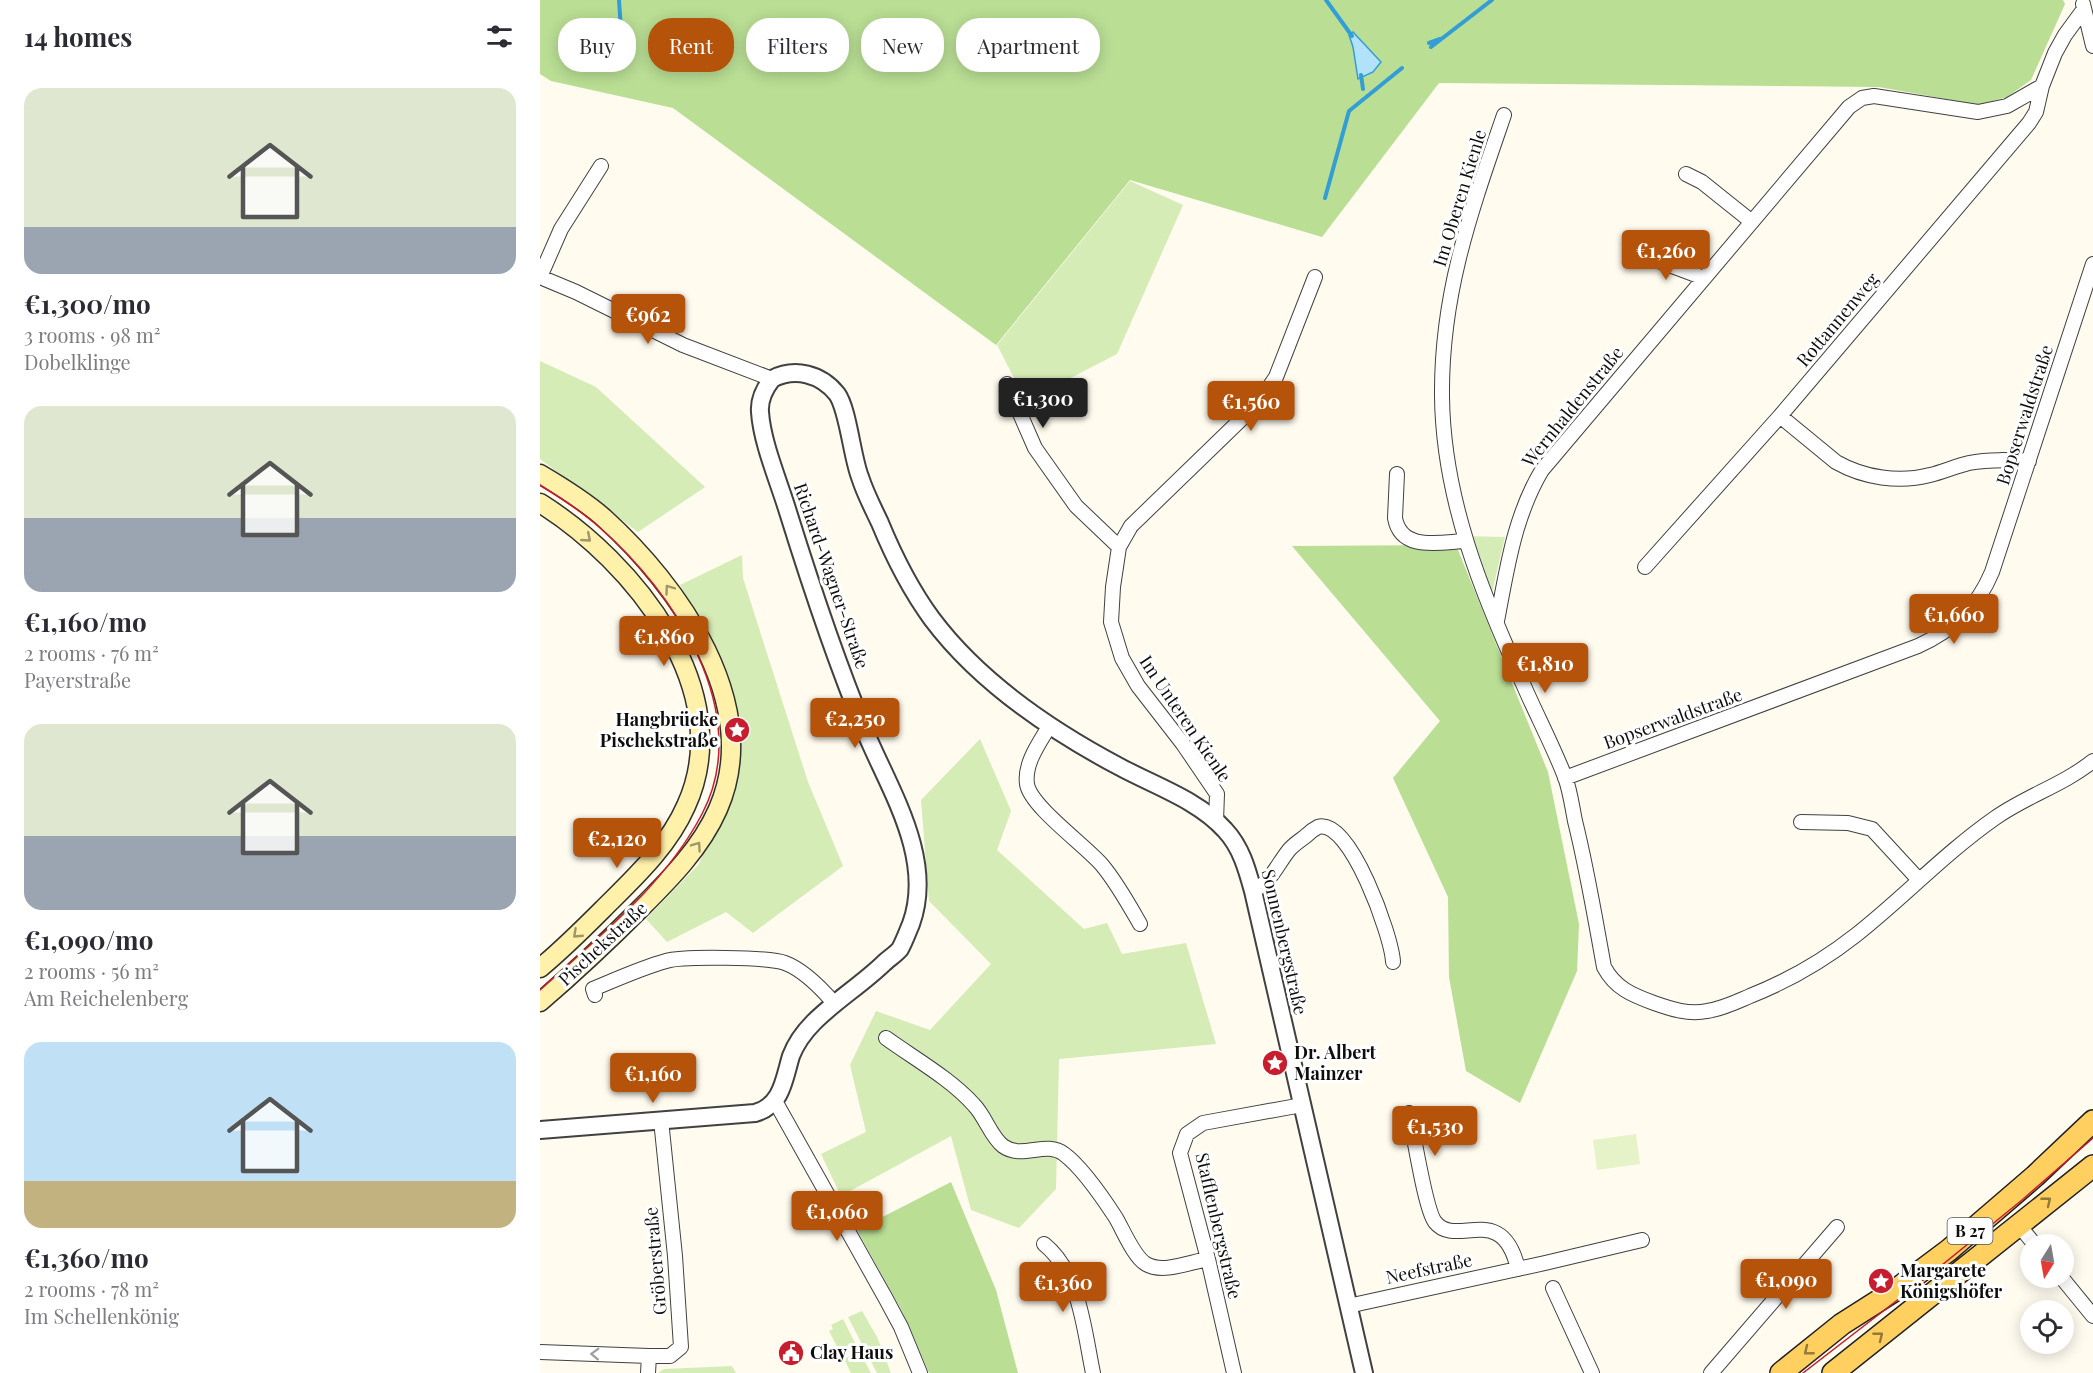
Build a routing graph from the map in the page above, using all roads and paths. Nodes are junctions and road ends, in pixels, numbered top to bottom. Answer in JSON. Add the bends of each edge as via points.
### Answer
{"nodes":[{"id":1,"x":2086,"y":9,"type":"edge"},
{"id":2,"x":2093,"y":46,"type":"edge"},
{"id":3,"x":2042,"y":86,"type":"junction"},
{"id":4,"x":1504,"y":115,"type":"dead end"},
{"id":5,"x":601,"y":166,"type":"dead end"},
{"id":6,"x":1686,"y":174,"type":"dead end"},
{"id":7,"x":1752,"y":222,"type":"junction"},
{"id":8,"x":1640,"y":254,"type":"dead end"},
{"id":9,"x":2093,"y":264,"type":"edge"},
{"id":10,"x":540,"y":277,"type":"edge"},
{"id":11,"x":1316,"y":278,"type":"dead end"},
{"id":12,"x":1704,"y":278,"type":"junction"},
{"id":13,"x":772,"y":379,"type":"junction"},
{"id":14,"x":1007,"y":384,"type":"dead end"},
{"id":15,"x":1780,"y":416,"type":"junction"},
{"id":16,"x":2029,"y":461,"type":"junction"},
{"id":17,"x":540,"y":474,"type":"edge"},
{"id":18,"x":1397,"y":474,"type":"dead end"},
{"id":19,"x":540,"y":504,"type":"edge"},
{"id":20,"x":1466,"y":541,"type":"junction"},
{"id":21,"x":1119,"y":547,"type":"junction"},
{"id":22,"x":1645,"y":567,"type":"dead end"},
{"id":23,"x":1496,"y":623,"type":"junction"},
{"id":24,"x":1050,"y":725,"type":"junction"},
{"id":25,"x":2093,"y":761,"type":"edge"},
{"id":26,"x":1565,"y":778,"type":"junction"},
{"id":27,"x":1216,"y":821,"type":"junction"},
{"id":28,"x":1801,"y":822,"type":"dead end"},
{"id":29,"x":1919,"y":880,"type":"junction"},
{"id":30,"x":1253,"y":891,"type":"junction"},
{"id":31,"x":1140,"y":924,"type":"dead end"},
{"id":32,"x":1393,"y":962,"type":"dead end"},
{"id":33,"x":540,"y":968,"type":"edge"},
{"id":34,"x":595,"y":995,"type":"dead end"},
{"id":35,"x":540,"y":1002,"type":"edge"},
{"id":36,"x":834,"y":1004,"type":"junction"},
{"id":37,"x":886,"y":1038,"type":"dead end"},
{"id":38,"x":775,"y":1101,"type":"junction"},
{"id":39,"x":1302,"y":1105,"type":"junction"},
{"id":40,"x":1410,"y":1113,"type":"dead end"},
{"id":41,"x":661,"y":1120,"type":"junction"},
{"id":42,"x":2093,"y":1121,"type":"edge"},
{"id":43,"x":540,"y":1130,"type":"edge"},
{"id":44,"x":2093,"y":1166,"type":"edge"},
{"id":45,"x":2019,"y":1224,"type":"junction"},
{"id":46,"x":1837,"y":1227,"type":"dead end"},
{"id":47,"x":2027,"y":1234,"type":"edge"},
{"id":48,"x":1642,"y":1240,"type":"dead end"},
{"id":49,"x":1044,"y":1244,"type":"dead end"},
{"id":50,"x":1208,"y":1258,"type":"junction"},
{"id":51,"x":1518,"y":1269,"type":"junction"},
{"id":52,"x":1553,"y":1288,"type":"dead end"},
{"id":53,"x":2070,"y":1288,"type":"edge"},
{"id":54,"x":1348,"y":1306,"type":"junction"},
{"id":55,"x":2093,"y":1316,"type":"edge"},
{"id":56,"x":540,"y":1352,"type":"edge"},
{"id":57,"x":649,"y":1356,"type":"junction"},
{"id":58,"x":648,"y":1373,"type":"edge"},
{"id":59,"x":920,"y":1373,"type":"edge"},
{"id":60,"x":1093,"y":1373,"type":"edge"},
{"id":61,"x":1234,"y":1373,"type":"edge"},
{"id":62,"x":1364,"y":1373,"type":"edge"},
{"id":63,"x":1592,"y":1373,"type":"edge"},
{"id":64,"x":1711,"y":1373,"type":"edge"},
{"id":65,"x":1781,"y":1373,"type":"edge"},
{"id":66,"x":1833,"y":1373,"type":"edge"}],
"edges":[{"from":1,"to":2,"type":"street"},
{"from":1,"to":3,"type":"street","via":[[2065,34]]},
{"from":3,"to":7,"type":"street","name":"Wernhaldenstraße","via":[[2007,106],[1978,112],[1892,98],[1862,98],[1849,107]]},
{"from":3,"to":15,"type":"street","name":"Rottannenweg","via":[[2029,123]]},
{"from":4,"to":20,"type":"street","name":"Im Oberen Kienle","via":[[1461,246],[1444,347],[1442,398],[1447,461]]},
{"from":5,"to":10,"type":"street","via":[[561,229]]},
{"from":6,"to":7,"type":"street"},
{"from":7,"to":12,"type":"street","name":"Wernhaldenstraße"},
{"from":8,"to":12,"type":"street"},
{"from":9,"to":16,"type":"street","name":"Bopserwaldstraße"},
{"from":10,"to":13,"type":"street","via":[[683,345]]},
{"from":11,"to":21,"type":"street","name":"Im Unteren Kienle","via":[[1276,377],[1259,402],[1131,526]]},
{"from":12,"to":23,"type":"street","name":"Wernhaldenstraße","via":[[1542,470],[1519,518]]},
{"from":13,"to":24,"type":"street","name":"Sonnenbergstraße","via":[[788,373],[809,375],[822,380],[836,393],[860,478],[893,555],[917,597],[978,670]]},
{"from":13,"to":36,"type":"street","name":"Richard-Wagner-Straße","via":[[760,407],[771,459],[823,619],[865,732],[898,803],[917,872],[917,897],[900,949]]},
{"from":14,"to":21,"type":"street","via":[[1035,448],[1076,506]]},
{"from":15,"to":16,"type":"street","via":[[1836,462],[1882,477],[1917,478],[1971,463]]},
{"from":15,"to":22,"type":"street","name":"Rottannenweg"},
{"from":16,"to":26,"type":"street","name":"Bopserwaldstraße","via":[[1988,582],[1972,607],[1951,627],[1917,646]]},
{"from":35,"to":17,"type":"main road","name":"Pischekstraße","one_way":true,"via":[[614,935],[693,852],[721,802],[730,752],[722,688],[681,606],[649,563],[611,525]]},
{"from":18,"to":20,"type":"street","via":[[1395,518],[1405,537],[1416,542]]},
{"from":19,"to":33,"type":"main road","name":"Pischekstraße","one_way":true,"via":[[598,547],[654,611],[684,667],[699,729],[691,792],[670,834],[647,864]]},
{"from":20,"to":23,"type":"street","name":"Im Oberen Kienle"},
{"from":21,"to":27,"type":"street","name":"Im Unteren Kienle","via":[[1111,622],[1122,658],[1217,794]]},
{"from":23,"to":26,"type":"street"},
{"from":24,"to":27,"type":"street","name":"Sonnenbergstraße"},
{"from":24,"to":31,"type":"street","via":[[1030,762],[1030,793],[1108,873]]},
{"from":25,"to":29,"type":"street","via":[[1995,818]]},
{"from":26,"to":29,"type":"street","via":[[1604,967],[1626,992],[1668,1008],[1706,1012],[1789,980],[1855,936]]},
{"from":27,"to":30,"type":"street","name":"Sonnenbergstraße","via":[[1237,845]]},
{"from":28,"to":29,"type":"street","via":[[1848,823],[1872,829]]},
{"from":30,"to":32,"type":"street","via":[[1263,886],[1288,852],[1307,835],[1318,827],[1331,828],[1357,861],[1375,899],[1388,931]]},
{"from":30,"to":39,"type":"street","name":"Sonnenbergstraße"},
{"from":34,"to":36,"type":"street","via":[[593,989],[664,961],[692,957],[772,960],[797,969]]},
{"from":36,"to":38,"type":"street","name":"Richard-Wagner-Straße","via":[[800,1038]]},
{"from":37,"to":50,"type":"street","via":[[965,1096],[1003,1146],[1016,1151],[1050,1149],[1065,1155],[1115,1216],[1141,1261],[1162,1268]]},
{"from":38,"to":41,"type":"street","via":[[755,1113]]},
{"from":38,"to":59,"type":"street","via":[[886,1299]]},
{"from":39,"to":50,"type":"street","name":"Stafflenbergstraße","via":[[1203,1123],[1187,1134],[1180,1153]]},
{"from":39,"to":54,"type":"street","name":"Sonnenbergstraße"},
{"from":40,"to":51,"type":"street","name":"Neefstraße","via":[[1436,1223],[1443,1228],[1483,1230],[1502,1236],[1515,1255]]},
{"from":41,"to":43,"type":"street"},
{"from":41,"to":57,"type":"street","name":"Gröberstraße","via":[[681,1347],[670,1356]]},
{"from":42,"to":65,"type":"main road","number":"B 27","one_way":true,"via":[[1948,1250],[1842,1324]]},
{"from":45,"to":44,"type":"main road","number":"B 27","one_way":true},
{"from":45,"to":47,"type":"street"},
{"from":66,"to":45,"type":"main road","number":"B 27","one_way":true},
{"from":46,"to":64,"type":"street"},
{"from":48,"to":51,"type":"street","name":"Neefstraße"},
{"from":49,"to":60,"type":"street","via":[[1065,1265],[1073,1283]]},
{"from":50,"to":61,"type":"street","name":"Stafflenbergstraße"},
{"from":51,"to":54,"type":"street","name":"Neefstraße"},
{"from":52,"to":63,"type":"street"},
{"from":53,"to":55,"type":"street"},
{"from":54,"to":62,"type":"street","name":"Sonnenbergstraße"},
{"from":57,"to":56,"type":"street","one_way":true},
{"from":57,"to":58,"type":"street"}]}
